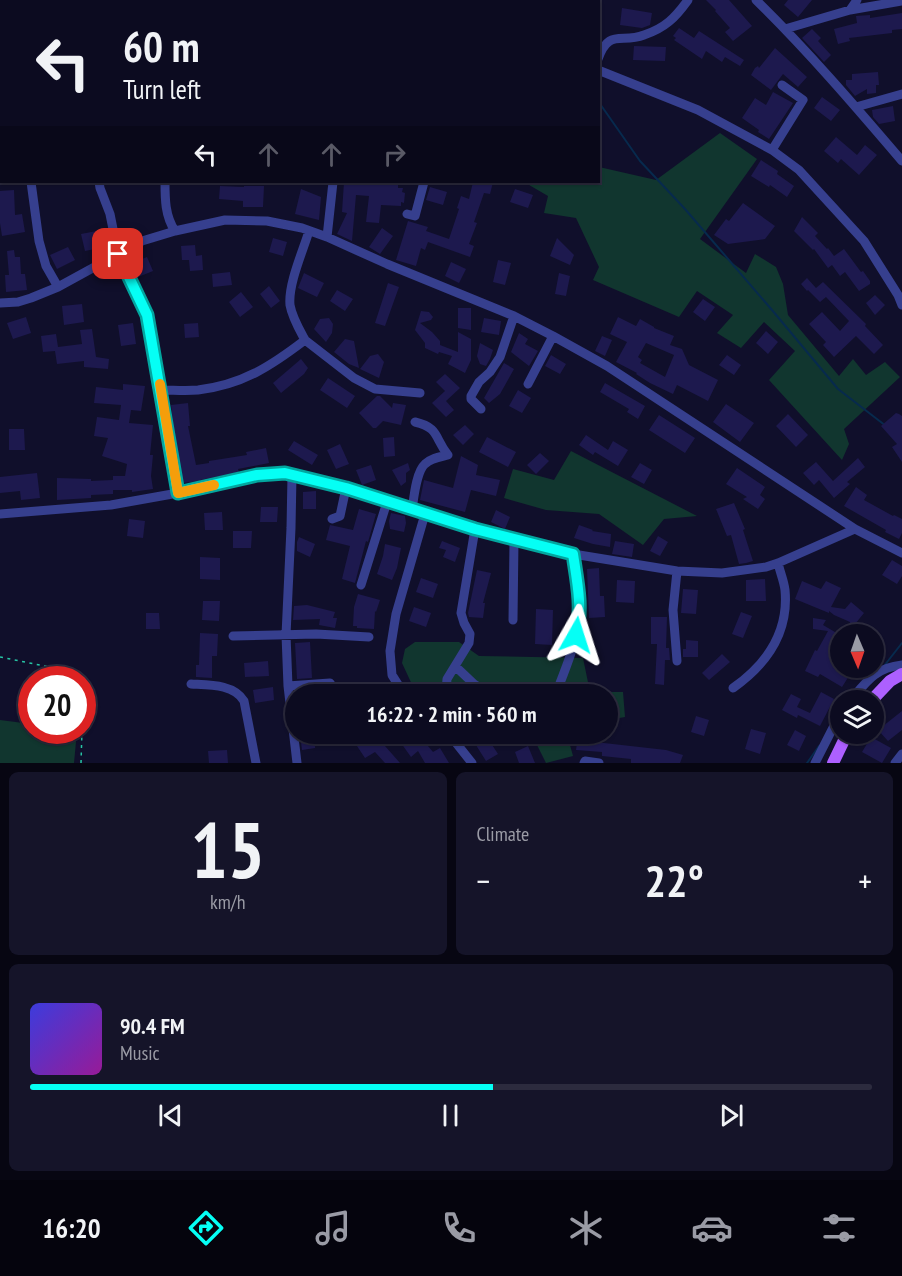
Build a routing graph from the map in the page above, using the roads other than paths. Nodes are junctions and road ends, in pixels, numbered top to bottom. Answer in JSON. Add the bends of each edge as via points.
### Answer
{"nodes":[{"id":1,"x":688,"y":0,"type":"edge"},
{"id":2,"x":756,"y":0,"type":"edge"},
{"id":3,"x":857,"y":0,"type":"edge"},
{"id":4,"x":902,"y":1,"type":"edge"},
{"id":5,"x":850,"y":10,"type":"junction"},
{"id":6,"x":785,"y":29,"type":"junction"},
{"id":7,"x":600,"y":54,"type":"edge"},
{"id":8,"x":600,"y":71,"type":"edge"},
{"id":9,"x":782,"y":84,"type":"dead end"},
{"id":10,"x":902,"y":94,"type":"edge"},
{"id":11,"x":856,"y":107,"type":"junction"},
{"id":12,"x":772,"y":150,"type":"junction"},
{"id":13,"x":902,"y":161,"type":"edge"},
{"id":14,"x":32,"y":183,"type":"edge"},
{"id":15,"x":99,"y":183,"type":"edge"},
{"id":16,"x":165,"y":183,"type":"edge"},
{"id":17,"x":333,"y":183,"type":"edge"},
{"id":18,"x":424,"y":183,"type":"edge"},
{"id":19,"x":407,"y":214,"type":"dead end"},
{"id":20,"x":175,"y":231,"type":"junction"},
{"id":21,"x":309,"y":231,"type":"junction"},
{"id":22,"x":327,"y":237,"type":"junction"},
{"id":23,"x":118,"y":254,"type":"junction"},
{"id":24,"x":58,"y":287,"type":"junction"},
{"id":25,"x":0,"y":303,"type":"edge"},
{"id":26,"x":902,"y":305,"type":"edge"},
{"id":27,"x":514,"y":316,"type":"junction"},
{"id":28,"x":553,"y":336,"type":"junction"},
{"id":29,"x":305,"y":340,"type":"junction"},
{"id":30,"x":528,"y":384,"type":"dead end"},
{"id":31,"x":161,"y":390,"type":"junction"},
{"id":32,"x":420,"y":393,"type":"dead end"},
{"id":33,"x":481,"y":409,"type":"dead end"},
{"id":34,"x":415,"y":422,"type":"dead end"},
{"id":35,"x":292,"y":475,"type":"junction"},
{"id":36,"x":346,"y":488,"type":"junction"},
{"id":37,"x":178,"y":493,"type":"junction"},
{"id":38,"x":387,"y":502,"type":"junction"},
{"id":39,"x":412,"y":510,"type":"junction"},
{"id":40,"x":0,"y":513,"type":"edge"},
{"id":41,"x":425,"y":514,"type":"junction"},
{"id":42,"x":332,"y":519,"type":"dead end"},
{"id":43,"x":475,"y":529,"type":"junction"},
{"id":44,"x":855,"y":529,"type":"junction"},
{"id":45,"x":514,"y":540,"type":"junction"},
{"id":46,"x":902,"y":553,"type":"edge"},
{"id":47,"x":573,"y":554,"type":"junction"},
{"id":48,"x":778,"y":563,"type":"junction"},
{"id":49,"x":677,"y":571,"type":"junction"},
{"id":50,"x":361,"y":585,"type":"dead end"},
{"id":51,"x":513,"y":620,"type":"dead end"},
{"id":52,"x":286,"y":635,"type":"junction"},
{"id":53,"x":233,"y":636,"type":"dead end"},
{"id":54,"x":369,"y":637,"type":"dead end"},
{"id":55,"x":677,"y":661,"type":"dead end"},
{"id":56,"x":902,"y":665,"type":"edge"},
{"id":57,"x":455,"y":666,"type":"junction"},
{"id":58,"x":902,"y":674,"type":"edge"},
{"id":59,"x":191,"y":684,"type":"dead end"},
{"id":60,"x":288,"y":684,"type":"edge"},
{"id":61,"x":309,"y":684,"type":"edge"},
{"id":62,"x":331,"y":684,"type":"edge"},
{"id":63,"x":398,"y":684,"type":"edge"},
{"id":64,"x":447,"y":684,"type":"edge"},
{"id":65,"x":474,"y":684,"type":"edge"},
{"id":66,"x":560,"y":684,"type":"edge"},
{"id":67,"x":733,"y":688,"type":"dead end"},
{"id":68,"x":860,"y":690,"type":"edge"},
{"id":69,"x":881,"y":690,"type":"edge"},
{"id":70,"x":830,"y":734,"type":"edge"},
{"id":71,"x":295,"y":744,"type":"edge"},
{"id":72,"x":457,"y":744,"type":"edge"},
{"id":73,"x":842,"y":744,"type":"edge"},
{"id":74,"x":902,"y":754,"type":"edge"},
{"id":75,"x":256,"y":763,"type":"edge"},
{"id":76,"x":297,"y":763,"type":"edge"},
{"id":77,"x":472,"y":763,"type":"edge"},
{"id":78,"x":584,"y":763,"type":"edge"},
{"id":79,"x":599,"y":763,"type":"edge"},
{"id":80,"x":815,"y":763,"type":"edge"},
{"id":81,"x":833,"y":763,"type":"edge"},
{"id":82,"x":895,"y":763,"type":"edge"}],
"edges":[{"from":1,"to":7,"type":"street","via":[[677,16],[660,28],[642,36],[615,38]]},
{"from":2,"to":6,"type":"street"},
{"from":3,"to":5,"type":"street"},
{"from":4,"to":5,"type":"street"},
{"from":5,"to":6,"type":"street"},
{"from":6,"to":11,"type":"street"},
{"from":8,"to":12,"type":"street","via":[[698,110]]},
{"from":9,"to":12,"type":"street","via":[[803,100]]},
{"from":10,"to":11,"type":"street"},
{"from":11,"to":13,"type":"street"},
{"from":12,"to":26,"type":"street","via":[[799,170],[864,241]]},
{"from":14,"to":24,"type":"street","via":[[39,241],[46,266]]},
{"from":15,"to":23,"type":"street"},
{"from":16,"to":20,"type":"street","via":[[166,209]]},
{"from":17,"to":22,"type":"street"},
{"from":18,"to":19,"type":"street","via":[[415,216]]},
{"from":20,"to":21,"type":"street","via":[[225,220],[267,221]]},
{"from":20,"to":23,"type":"street","via":[[142,241]]},
{"from":21,"to":22,"type":"street"},
{"from":21,"to":29,"type":"street","via":[[291,287],[290,304]]},
{"from":22,"to":27,"type":"street"},
{"from":23,"to":24,"type":"street"},
{"from":23,"to":31,"type":"street","via":[[147,315]]},
{"from":24,"to":25,"type":"street","via":[[18,302]]},
{"from":27,"to":28,"type":"street"},
{"from":27,"to":33,"type":"street","via":[[500,357],[471,396]]},
{"from":28,"to":30,"type":"street"},
{"from":28,"to":44,"type":"street","via":[[607,366]]},
{"from":29,"to":31,"type":"street","via":[[247,378],[196,390]]},
{"from":29,"to":32,"type":"street","via":[[354,378],[375,389]]},
{"from":31,"to":37,"type":"street"},
{"from":34,"to":39,"type":"street","via":[[427,425],[437,435],[447,455],[424,464]]},
{"from":35,"to":36,"type":"street"},
{"from":35,"to":37,"type":"street","via":[[257,475]]},
{"from":35,"to":52,"type":"street"},
{"from":36,"to":38,"type":"street"},
{"from":36,"to":42,"type":"street","via":[[340,516]]},
{"from":37,"to":40,"type":"street","via":[[111,505]]},
{"from":38,"to":39,"type":"street"},
{"from":38,"to":50,"type":"street"},
{"from":39,"to":41,"type":"street"},
{"from":41,"to":43,"type":"street"},
{"from":41,"to":63,"type":"street","via":[[396,614],[390,651],[392,675]]},
{"from":43,"to":45,"type":"street"},
{"from":43,"to":57,"type":"street","via":[[461,613],[470,634],[469,643]]},
{"from":44,"to":46,"type":"street"},
{"from":44,"to":48,"type":"street"},
{"from":45,"to":47,"type":"street"},
{"from":45,"to":51,"type":"street"},
{"from":47,"to":49,"type":"street"},
{"from":47,"to":66,"type":"street","via":[[579,622]]},
{"from":48,"to":49,"type":"street","via":[[722,573]]},
{"from":48,"to":67,"type":"street","via":[[785,588],[783,626],[761,663]]},
{"from":49,"to":55,"type":"street","via":[[673,610]]},
{"from":52,"to":53,"type":"street"},
{"from":52,"to":54,"type":"street"},
{"from":52,"to":60,"type":"street"},
{"from":56,"to":68,"type":"street","via":[[871,677]]},
{"from":57,"to":64,"type":"street"},
{"from":57,"to":65,"type":"street"},
{"from":58,"to":69,"type":"main road"},
{"from":59,"to":75,"type":"street","via":[[230,688],[240,693]]},
{"from":61,"to":62,"type":"street"},
{"from":70,"to":80,"type":"street"},
{"from":71,"to":76,"type":"street"},
{"from":72,"to":77,"type":"street"},
{"from":73,"to":81,"type":"main road"},
{"from":74,"to":82,"type":"street"},
{"from":78,"to":79,"type":"street"}]}
